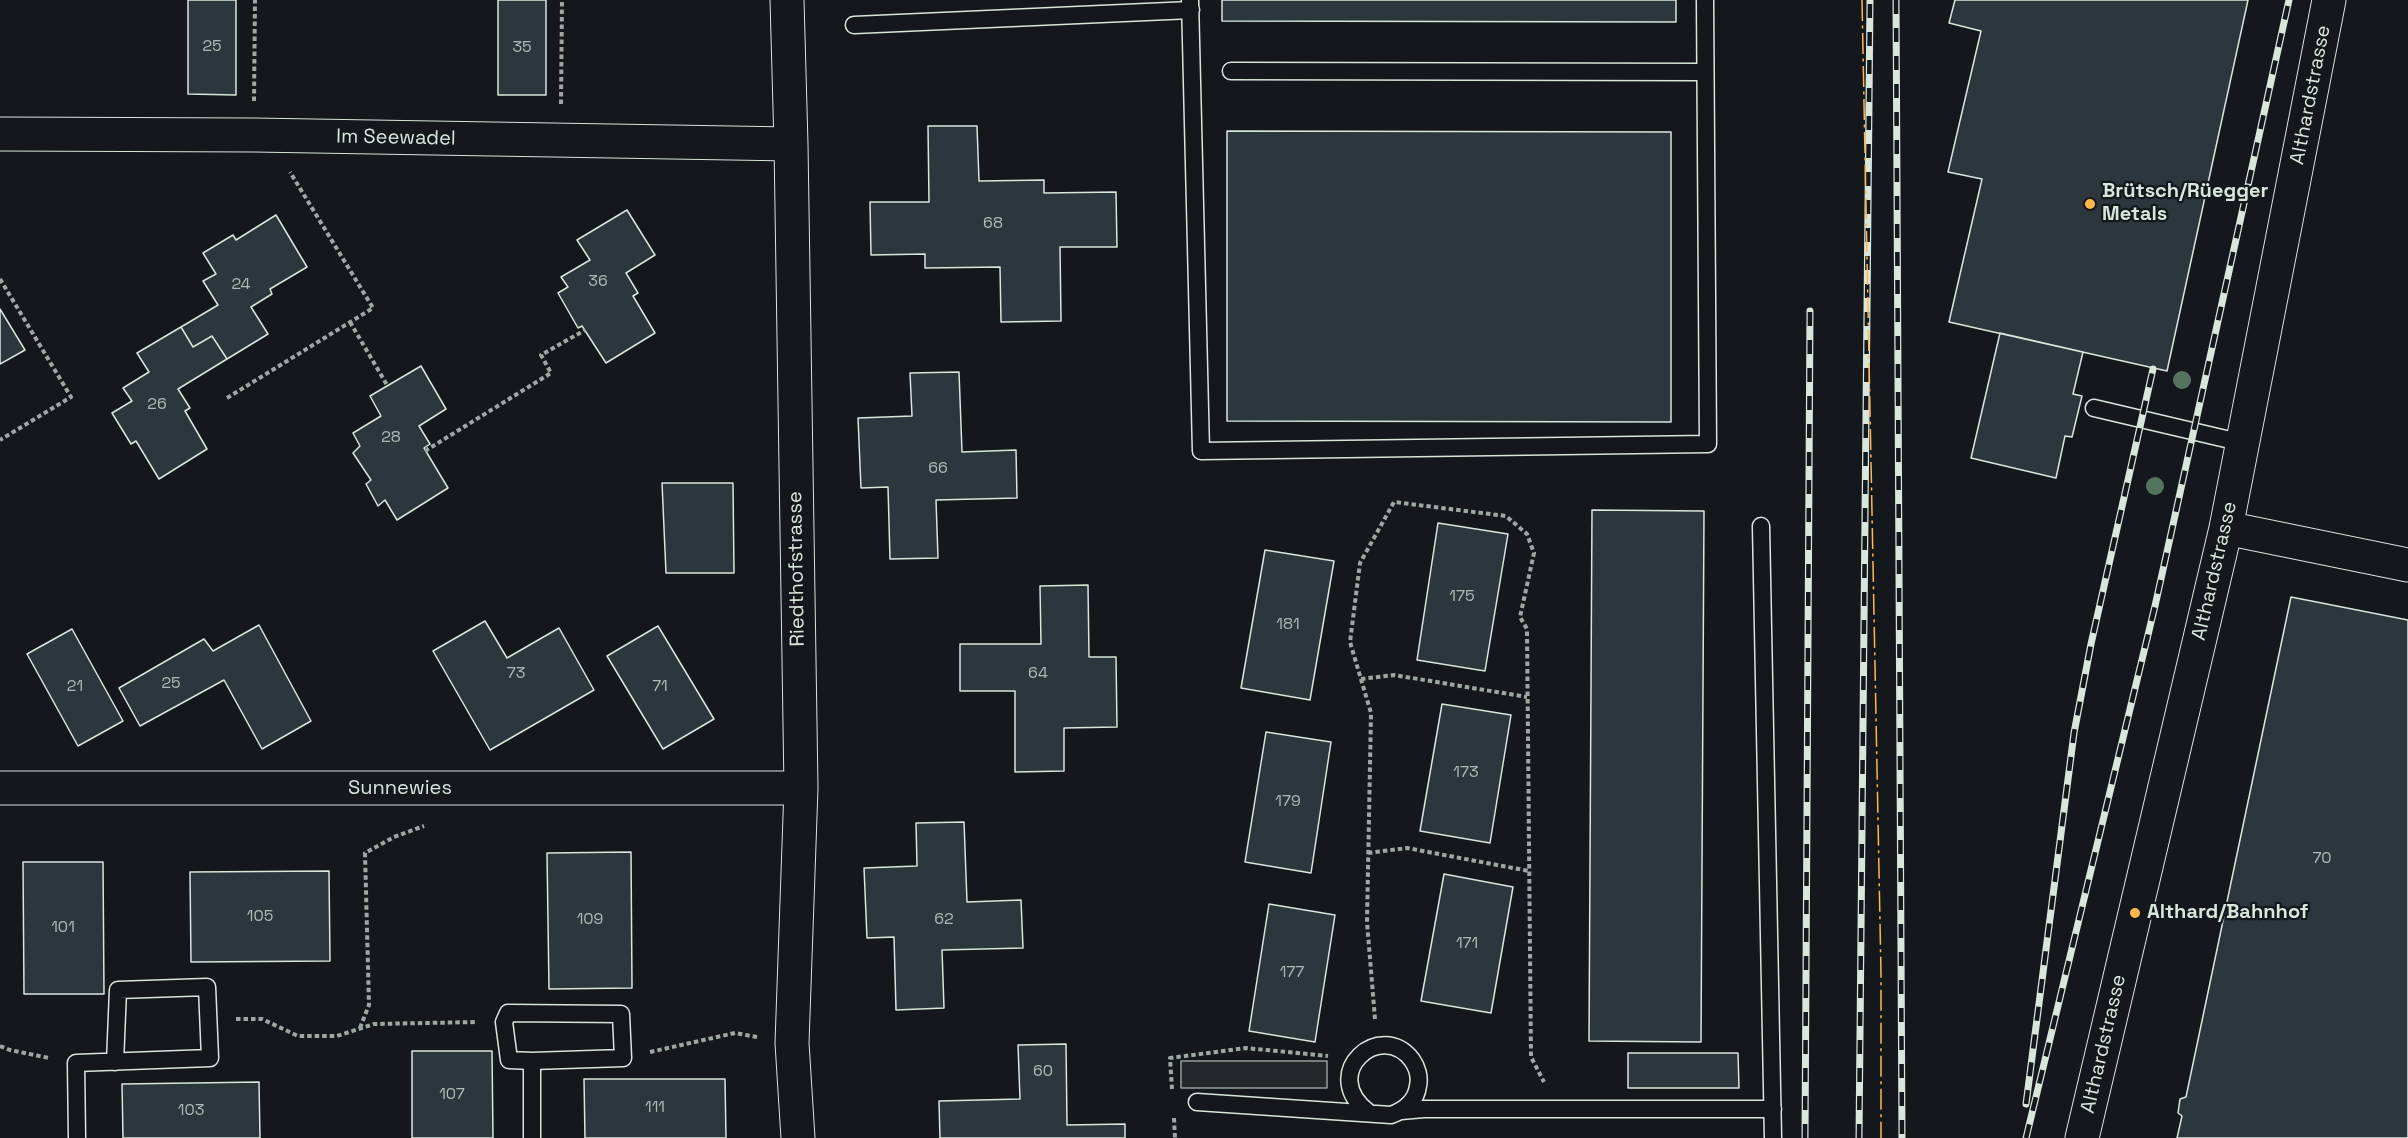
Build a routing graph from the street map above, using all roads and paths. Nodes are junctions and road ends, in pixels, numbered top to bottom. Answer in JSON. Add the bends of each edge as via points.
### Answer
{"nodes":[{"id":1,"x":255,"y":0,"type":"edge"},
{"id":2,"x":562,"y":0,"type":"edge"},
{"id":3,"x":787,"y":0,"type":"edge"},
{"id":4,"x":1705,"y":0,"type":"edge"},
{"id":5,"x":2330,"y":0,"type":"edge"},
{"id":6,"x":1191,"y":5,"type":"edge"},
{"id":7,"x":854,"y":25,"type":"dead end"},
{"id":8,"x":1231,"y":71,"type":"dead end"},
{"id":9,"x":1705,"y":72,"type":"junction"},
{"id":10,"x":0,"y":134,"type":"edge"},
{"id":11,"x":261,"y":135,"type":"junction"},
{"id":12,"x":561,"y":140,"type":"junction"},
{"id":13,"x":791,"y":144,"type":"junction"},
{"id":14,"x":0,"y":279,"type":"edge"},
{"id":15,"x":350,"y":322,"type":"junction"},
{"id":16,"x":585,"y":330,"type":"dead end"},
{"id":17,"x":387,"y":385,"type":"dead end"},
{"id":18,"x":228,"y":399,"type":"dead end"},
{"id":19,"x":2094,"y":408,"type":"dead end"},
{"id":20,"x":0,"y":440,"type":"edge"},
{"id":21,"x":2243,"y":443,"type":"junction"},
{"id":22,"x":425,"y":451,"type":"dead end"},
{"id":23,"x":1761,"y":526,"type":"dead end"},
{"id":24,"x":2226,"y":528,"type":"junction"},
{"id":25,"x":2408,"y":565,"type":"edge"},
{"id":26,"x":1361,"y":679,"type":"junction"},
{"id":27,"x":1527,"y":697,"type":"junction"},
{"id":28,"x":801,"y":788,"type":"junction"},
{"id":29,"x":0,"y":789,"type":"edge"},
{"id":30,"x":429,"y":789,"type":"junction"},
{"id":31,"x":1368,"y":853,"type":"junction"},
{"id":32,"x":1529,"y":871,"type":"junction"},
{"id":33,"x":208,"y":1018,"type":"junction"},
{"id":34,"x":1376,"y":1021,"type":"dead end"},
{"id":35,"x":504,"y":1022,"type":"junction"},
{"id":36,"x":360,"y":1029,"type":"junction"},
{"id":37,"x":792,"y":1043,"type":"junction"},
{"id":38,"x":0,"y":1046,"type":"edge"},
{"id":39,"x":623,"y":1058,"type":"junction"},
{"id":40,"x":1339,"y":1058,"type":"dead end"},
{"id":41,"x":532,"y":1061,"type":"junction"},
{"id":42,"x":115,"y":1062,"type":"junction"},
{"id":43,"x":76,"y":1063,"type":"junction"},
{"id":44,"x":1172,"y":1092,"type":"dead end"},
{"id":45,"x":1197,"y":1102,"type":"dead end"},
{"id":46,"x":1558,"y":1108,"type":"junction"},
{"id":47,"x":1773,"y":1109,"type":"junction"},
{"id":48,"x":1401,"y":1111,"type":"junction"},
{"id":49,"x":1368,"y":1112,"type":"junction"},
{"id":50,"x":1174,"y":1115,"type":"dead end"},
{"id":51,"x":77,"y":1138,"type":"edge"},
{"id":52,"x":532,"y":1138,"type":"edge"},
{"id":53,"x":798,"y":1138,"type":"edge"},
{"id":54,"x":1175,"y":1138,"type":"edge"},
{"id":55,"x":1773,"y":1138,"type":"edge"},
{"id":56,"x":2082,"y":1138,"type":"edge"}],
"edges":[{"from":1,"to":11,"type":"path"},
{"from":2,"to":12,"type":"path"},
{"from":3,"to":13,"type":"street","name":"Riedthofstrasse"},
{"from":4,"to":9,"type":"lane"},
{"from":5,"to":21,"type":"street","name":"Althardstrasse"},
{"from":6,"to":7,"type":"lane"},
{"from":6,"to":9,"type":"lane","via":[[1201,451],[1708,444]]},
{"from":8,"to":9,"type":"lane"},
{"from":10,"to":11,"type":"street","name":"Im Seewadel"},
{"from":11,"to":12,"type":"street","name":"Im Seewadel"},
{"from":11,"to":15,"type":"path","via":[[373,308]]},
{"from":12,"to":13,"type":"street","name":"Im Seewadel"},
{"from":13,"to":28,"type":"street","name":"Riedthofstrasse"},
{"from":14,"to":20,"type":"path","via":[[71,397]]},
{"from":15,"to":17,"type":"path"},
{"from":15,"to":18,"type":"path"},
{"from":16,"to":22,"type":"path","via":[[541,355],[551,373]]},
{"from":19,"to":21,"type":"lane"},
{"from":21,"to":24,"type":"street","name":"Althardstrasse"},
{"from":23,"to":47,"type":"lane"},
{"from":24,"to":25,"type":"street"},
{"from":24,"to":56,"type":"street","name":"Althardstrasse"},
{"from":26,"to":27,"type":"path","via":[[1394,675]]},
{"from":26,"to":27,"type":"path","via":[[1350,642],[1360,563],[1394,502],[1420,504],[1506,516],[1527,534],[1533,553],[1520,617],[1527,629]]},
{"from":26,"to":31,"type":"path","via":[[1371,712]]},
{"from":27,"to":32,"type":"path"},
{"from":28,"to":30,"type":"street","name":"Sunnewies"},
{"from":28,"to":37,"type":"street","name":"Riedthofstrasse"},
{"from":29,"to":30,"type":"street","name":"Sunnewies"},
{"from":30,"to":36,"type":"path","via":[[426,825],[365,853],[369,1005]]},
{"from":31,"to":32,"type":"path","via":[[1407,848]]},
{"from":31,"to":34,"type":"path","via":[[1367,922]]},
{"from":32,"to":46,"type":"path","via":[[1531,1057]]},
{"from":33,"to":36,"type":"path","via":[[262,1019],[298,1036],[337,1036]]},
{"from":33,"to":42,"type":"lane","via":[[210,1058]]},
{"from":33,"to":42,"type":"lane","via":[[207,987],[118,990]]},
{"from":35,"to":36,"type":"path","via":[[374,1024]]},
{"from":35,"to":39,"type":"lane","via":[[508,1013],[621,1014]]},
{"from":35,"to":41,"type":"lane","via":[[509,1060]]},
{"from":37,"to":39,"type":"path","via":[[735,1033]]},
{"from":37,"to":53,"type":"street","name":"Riedthofstrasse"},
{"from":38,"to":43,"type":"path"},
{"from":39,"to":41,"type":"lane"},
{"from":40,"to":44,"type":"path","via":[[1246,1048],[1170,1058]]},
{"from":41,"to":52,"type":"lane"},
{"from":42,"to":43,"type":"lane"},
{"from":43,"to":51,"type":"lane"},
{"from":45,"to":49,"type":"lane"},
{"from":46,"to":47,"type":"lane"},
{"from":46,"to":48,"type":"lane"},
{"from":47,"to":55,"type":"lane"},
{"from":48,"to":49,"type":"lane","via":[[1391,1115]]},
{"from":48,"to":49,"type":"lane","via":[[1416,1095],[1418,1073],[1408,1054],[1386,1045],[1363,1052],[1350,1071],[1352,1095]]},
{"from":50,"to":54,"type":"path"}]}
